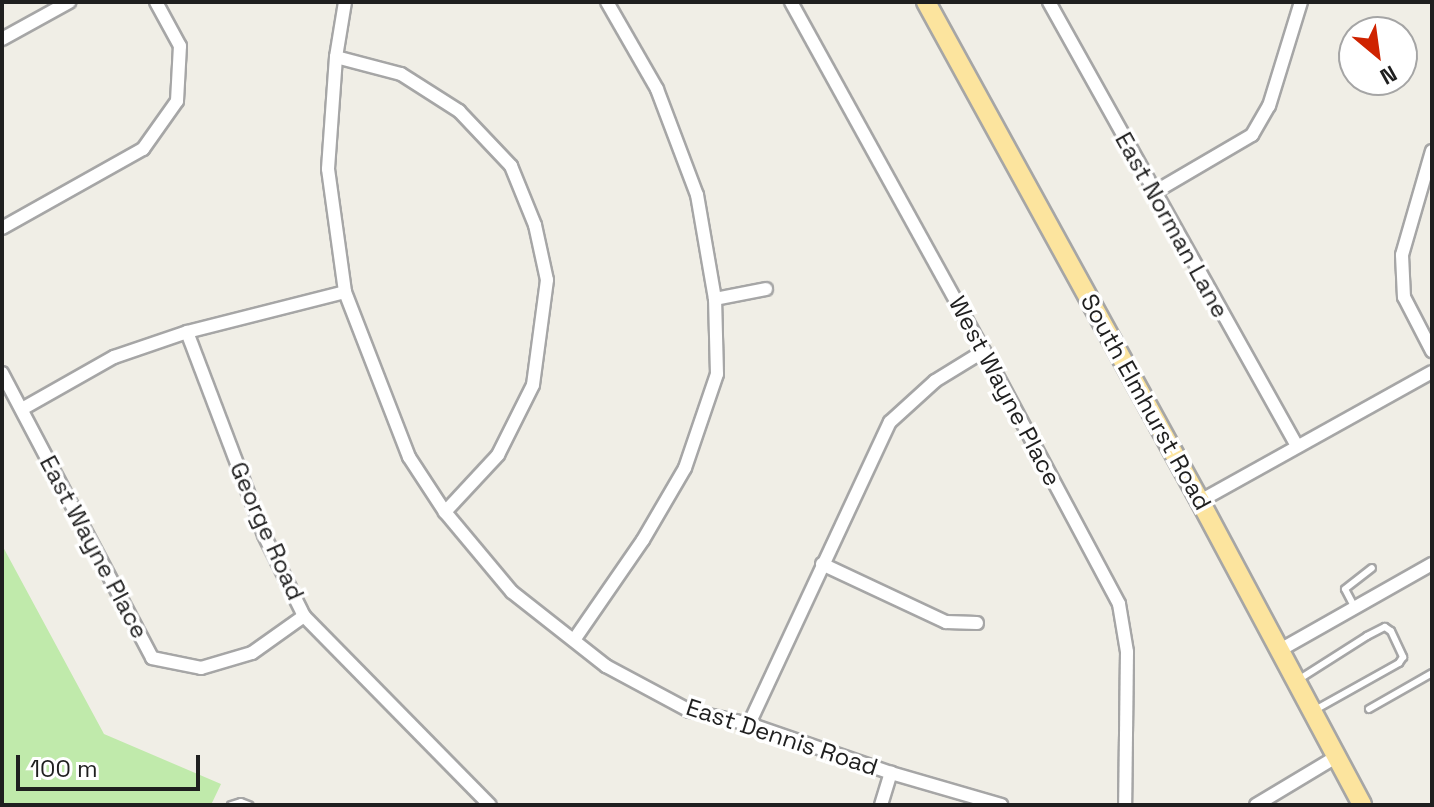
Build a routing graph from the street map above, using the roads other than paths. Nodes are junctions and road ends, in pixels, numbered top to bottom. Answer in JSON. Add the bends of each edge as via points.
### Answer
{"nodes":[{"id":1,"x":69,"y":2,"type":"edge"},
{"id":2,"x":156,"y":2,"type":"edge"},
{"id":3,"x":345,"y":2,"type":"edge"},
{"id":4,"x":607,"y":2,"type":"edge"},
{"id":5,"x":791,"y":2,"type":"edge"},
{"id":6,"x":926,"y":2,"type":"edge"},
{"id":7,"x":1301,"y":2,"type":"edge"},
{"id":8,"x":1053,"y":3,"type":"edge"},
{"id":9,"x":2,"y":39,"type":"edge"},
{"id":10,"x":336,"y":57,"type":"junction"},
{"id":11,"x":1432,"y":151,"type":"edge"},
{"id":12,"x":1153,"y":193,"type":"junction"},
{"id":13,"x":2,"y":228,"type":"edge"},
{"id":14,"x":766,"y":289,"type":"dead end"},
{"id":15,"x":345,"y":292,"type":"junction"},
{"id":16,"x":715,"y":299,"type":"junction"},
{"id":17,"x":187,"y":332,"type":"junction"},
{"id":18,"x":984,"y":351,"type":"junction"},
{"id":19,"x":1432,"y":351,"type":"edge"},
{"id":20,"x":1432,"y":372,"type":"edge"},
{"id":21,"x":2,"y":373,"type":"edge"},
{"id":22,"x":22,"y":409,"type":"junction"},
{"id":23,"x":1297,"y":446,"type":"junction"},
{"id":24,"x":1200,"y":501,"type":"junction"},
{"id":25,"x":445,"y":512,"type":"junction"},
{"id":26,"x":822,"y":564,"type":"junction"},
{"id":27,"x":1432,"y":564,"type":"edge"},
{"id":28,"x":1372,"y":568,"type":"dead end"},
{"id":29,"x":1355,"y":608,"type":"junction"},
{"id":30,"x":304,"y":616,"type":"junction"},
{"id":31,"x":977,"y":623,"type":"dead end"},
{"id":32,"x":574,"y":640,"type":"junction"},
{"id":33,"x":1280,"y":650,"type":"junction"},
{"id":34,"x":1432,"y":673,"type":"edge"},
{"id":35,"x":1296,"y":681,"type":"junction"},
{"id":36,"x":1369,"y":709,"type":"dead end"},
{"id":37,"x":1312,"y":712,"type":"junction"},
{"id":38,"x":749,"y":724,"type":"junction"},
{"id":39,"x":1336,"y":757,"type":"junction"},
{"id":40,"x":891,"y":773,"type":"junction"},
{"id":41,"x":231,"y":805,"type":"edge"},
{"id":42,"x":249,"y":805,"type":"edge"},
{"id":43,"x":490,"y":805,"type":"edge"},
{"id":44,"x":881,"y":805,"type":"edge"},
{"id":45,"x":1001,"y":805,"type":"edge"},
{"id":46,"x":1125,"y":805,"type":"edge"},
{"id":47,"x":1256,"y":805,"type":"edge"},
{"id":48,"x":1362,"y":805,"type":"edge"}],
"edges":[{"from":1,"to":9,"type":"street"},
{"from":2,"to":13,"type":"street","via":[[180,46],[177,101],[143,149]]},
{"from":3,"to":10,"type":"street","name":"East Dennis Road"},
{"from":4,"to":16,"type":"street","via":[[657,89],[697,195]]},
{"from":5,"to":18,"type":"street","name":"West Wayne Place"},
{"from":6,"to":24,"type":"main road","name":"South Elmhurst Road"},
{"from":7,"to":12,"type":"street","via":[[1269,106],[1252,135]]},
{"from":8,"to":12,"type":"street","name":"East Norman Lane"},
{"from":10,"to":15,"type":"street","name":"East Dennis Road","via":[[328,169]]},
{"from":10,"to":25,"type":"street","via":[[401,74],[459,111],[511,166],[535,225],[547,280],[533,385],[498,455]]},
{"from":11,"to":19,"type":"street","via":[[1402,255],[1404,297]]},
{"from":12,"to":23,"type":"street","name":"East Norman Lane"},
{"from":14,"to":16,"type":"street"},
{"from":15,"to":17,"type":"street"},
{"from":15,"to":25,"type":"street","name":"East Dennis Road","via":[[409,457]]},
{"from":16,"to":32,"type":"street","via":[[717,374],[685,468]]},
{"from":17,"to":22,"type":"street","via":[[114,357]]},
{"from":17,"to":30,"type":"street","name":"George Road","via":[[264,535]]},
{"from":18,"to":26,"type":"street","via":[[935,381],[890,422]]},
{"from":18,"to":46,"type":"street","name":"West Wayne Place","via":[[1119,604],[1127,652]]},
{"from":20,"to":23,"type":"street"},
{"from":21,"to":22,"type":"street","name":"East Wayne Place"},
{"from":22,"to":30,"type":"street","name":"East Wayne Place","via":[[152,658],[201,668],[252,653]]},
{"from":23,"to":24,"type":"street"},
{"from":24,"to":33,"type":"main road","name":"South Elmhurst Road"},
{"from":25,"to":32,"type":"street","name":"East Dennis Road","via":[[512,592]]},
{"from":26,"to":31,"type":"street","via":[[946,622]]},
{"from":26,"to":38,"type":"street"},
{"from":27,"to":29,"type":"street"},
{"from":28,"to":29,"type":"lane","via":[[1345,589]]},
{"from":29,"to":33,"type":"street"},
{"from":30,"to":43,"type":"street","name":"George Road"},
{"from":32,"to":38,"type":"street","name":"East Dennis Road","via":[[606,666],[690,711]]},
{"from":33,"to":35,"type":"main road","name":"South Elmhurst Road"},
{"from":34,"to":36,"type":"lane"},
{"from":35,"to":37,"type":"main road","name":"South Elmhurst Road"},
{"from":35,"to":37,"type":"lane","via":[[1385,627],[1400,647],[1399,663]]},
{"from":37,"to":39,"type":"main road","name":"South Elmhurst Road"},
{"from":38,"to":40,"type":"street","name":"East Dennis Road"},
{"from":39,"to":47,"type":"street"},
{"from":39,"to":48,"type":"main road","name":"South Elmhurst Road"},
{"from":40,"to":44,"type":"street"},
{"from":40,"to":45,"type":"street","name":"East Dennis Road"},
{"from":41,"to":42,"type":"lane"}]}
